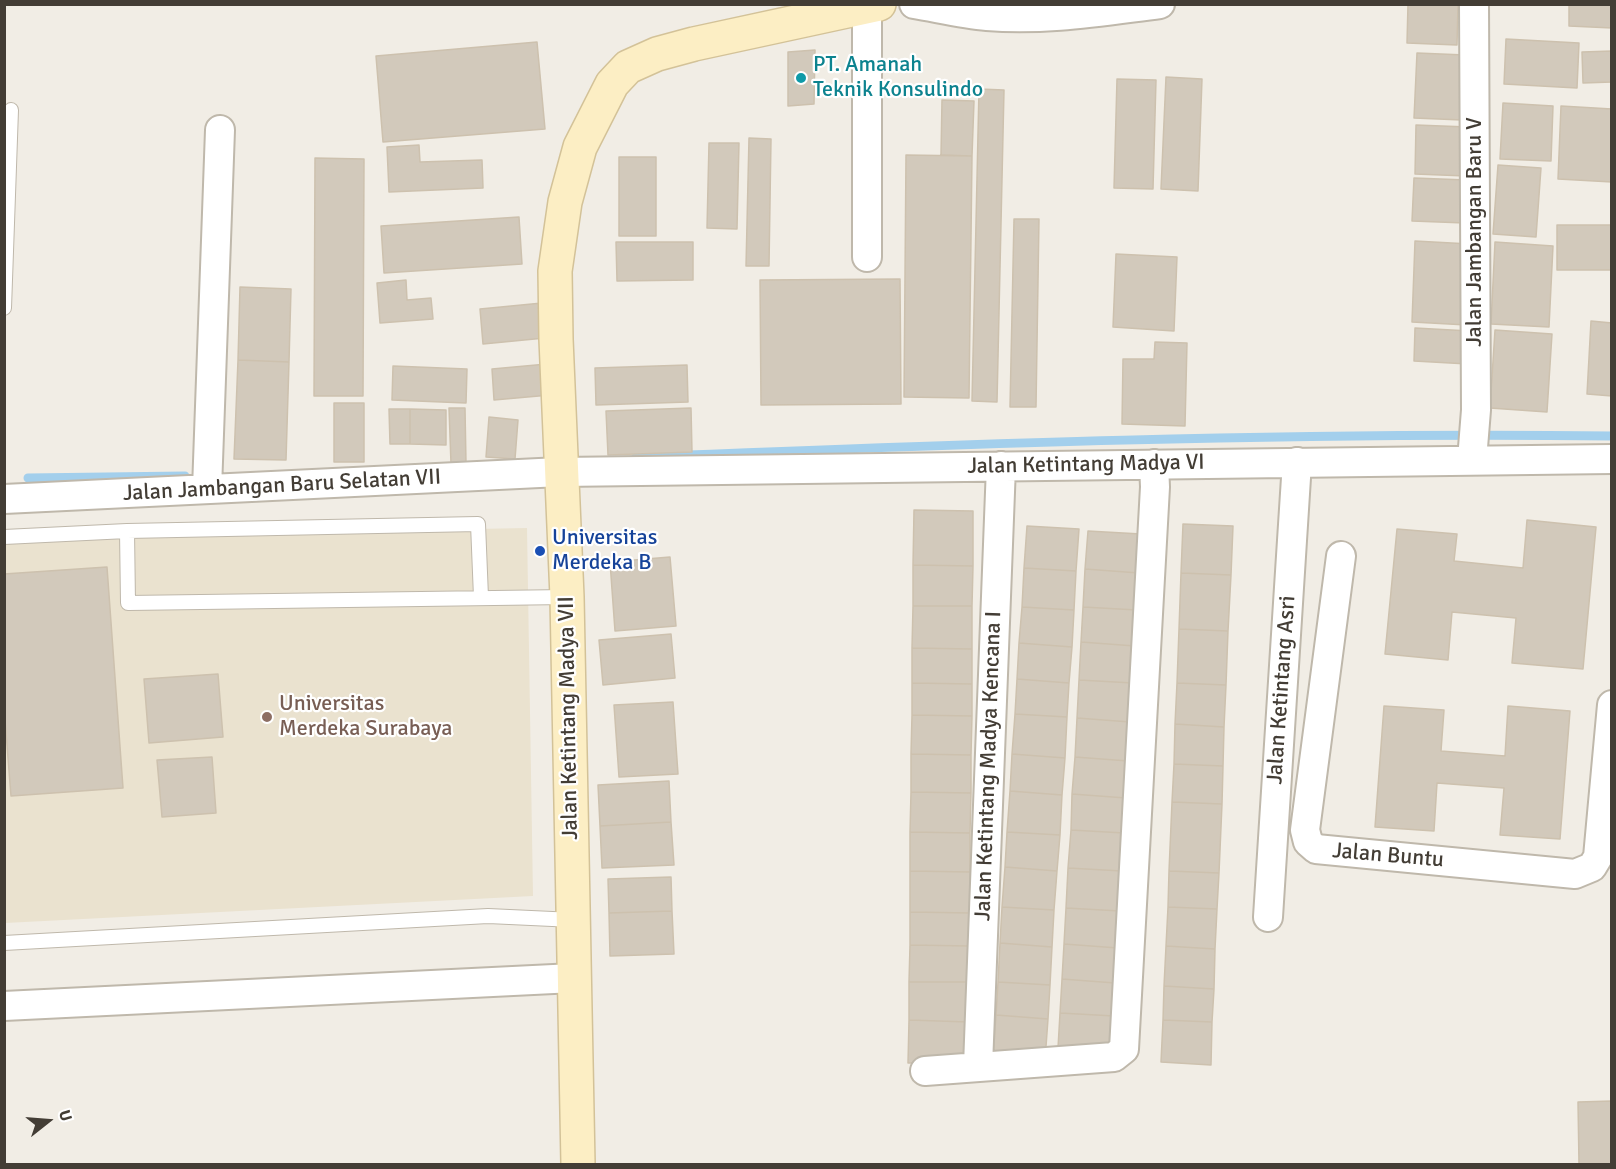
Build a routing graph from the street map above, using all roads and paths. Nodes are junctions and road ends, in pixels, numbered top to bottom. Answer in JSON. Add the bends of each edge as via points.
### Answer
{"nodes":[{"id":1,"x":914,"y":4,"type":"edge"},
{"id":2,"x":1160,"y":4,"type":"edge"},
{"id":3,"x":1474,"y":4,"type":"edge"},
{"id":4,"x":873,"y":6,"type":"edge"},
{"id":5,"x":11,"y":110,"type":"dead end"},
{"id":6,"x":220,"y":130,"type":"dead end"},
{"id":7,"x":867,"y":257,"type":"dead end"},
{"id":8,"x":4,"y":308,"type":"edge"},
{"id":9,"x":1473,"y":449,"type":"junction"},
{"id":10,"x":1611,"y":459,"type":"edge"},
{"id":11,"x":1297,"y":462,"type":"junction"},
{"id":12,"x":1154,"y":464,"type":"junction"},
{"id":13,"x":1001,"y":466,"type":"junction"},
{"id":14,"x":560,"y":469,"type":"junction"},
{"id":15,"x":208,"y":475,"type":"junction"},
{"id":16,"x":4,"y":500,"type":"edge"},
{"id":17,"x":127,"y":531,"type":"junction"},
{"id":18,"x":4,"y":537,"type":"edge"},
{"id":19,"x":1341,"y":556,"type":"dead end"},
{"id":20,"x":481,"y":597,"type":"junction"},
{"id":21,"x":567,"y":597,"type":"junction"},
{"id":22,"x":1611,"y":705,"type":"edge"},
{"id":23,"x":1268,"y":917,"type":"dead end"},
{"id":24,"x":574,"y":920,"type":"junction"},
{"id":25,"x":4,"y":944,"type":"edge"},
{"id":26,"x":574,"y":978,"type":"junction"},
{"id":27,"x":4,"y":1006,"type":"edge"},
{"id":28,"x":978,"y":1066,"type":"junction"},
{"id":29,"x":925,"y":1071,"type":"dead end"},
{"id":30,"x":578,"y":1164,"type":"edge"}],
"edges":[{"from":1,"to":2,"type":"street","via":[[1017,17]]},
{"from":3,"to":9,"type":"street","name":"Jalan Jambangan Baru V"},
{"from":4,"to":7,"type":"street"},
{"from":4,"to":14,"type":"street","name":"Jalan Ketintang Madya VII","via":[[657,54],[628,68],[612,84],[580,147],[565,202],[555,271]]},
{"from":5,"to":8,"type":"lane"},
{"from":6,"to":15,"type":"street"},
{"from":9,"to":10,"type":"street","name":"Jalan Ketintang Madya VI"},
{"from":9,"to":11,"type":"street","name":"Jalan Ketintang Madya VI"},
{"from":11,"to":12,"type":"street","name":"Jalan Ketintang Madya VI"},
{"from":11,"to":23,"type":"street","name":"Jalan Ketintang Asri"},
{"from":12,"to":13,"type":"street","name":"Jalan Ketintang Madya VI"},
{"from":12,"to":28,"type":"street","via":[[1125,1049],[1114,1056]]},
{"from":13,"to":14,"type":"street","name":"Jalan Ketintang Madya VI"},
{"from":13,"to":28,"type":"street","name":"Jalan Ketintang Madya Kencana I"},
{"from":14,"to":15,"type":"street","name":"Jalan Jambangan Baru Selatan VII"},
{"from":14,"to":21,"type":"street","name":"Jalan Ketintang Madya VII"},
{"from":15,"to":16,"type":"street","name":"Jalan Jambangan Baru Selatan VII"},
{"from":17,"to":18,"type":"lane"},
{"from":17,"to":20,"type":"lane","via":[[478,524]]},
{"from":17,"to":20,"type":"lane","via":[[128,603]]},
{"from":19,"to":22,"type":"street","name":"Jalan Buntu","via":[[1305,830],[1308,842],[1316,849],[1575,874],[1586,871],[1598,857]]},
{"from":20,"to":21,"type":"lane"},
{"from":21,"to":24,"type":"street","name":"Jalan Ketintang Madya VII"},
{"from":24,"to":25,"type":"lane","via":[[488,916]]},
{"from":24,"to":26,"type":"street","name":"Jalan Ketintang Madya VII"},
{"from":26,"to":27,"type":"street"},
{"from":26,"to":30,"type":"street","name":"Jalan Ketintang Madya VII"},
{"from":28,"to":29,"type":"street"}]}
